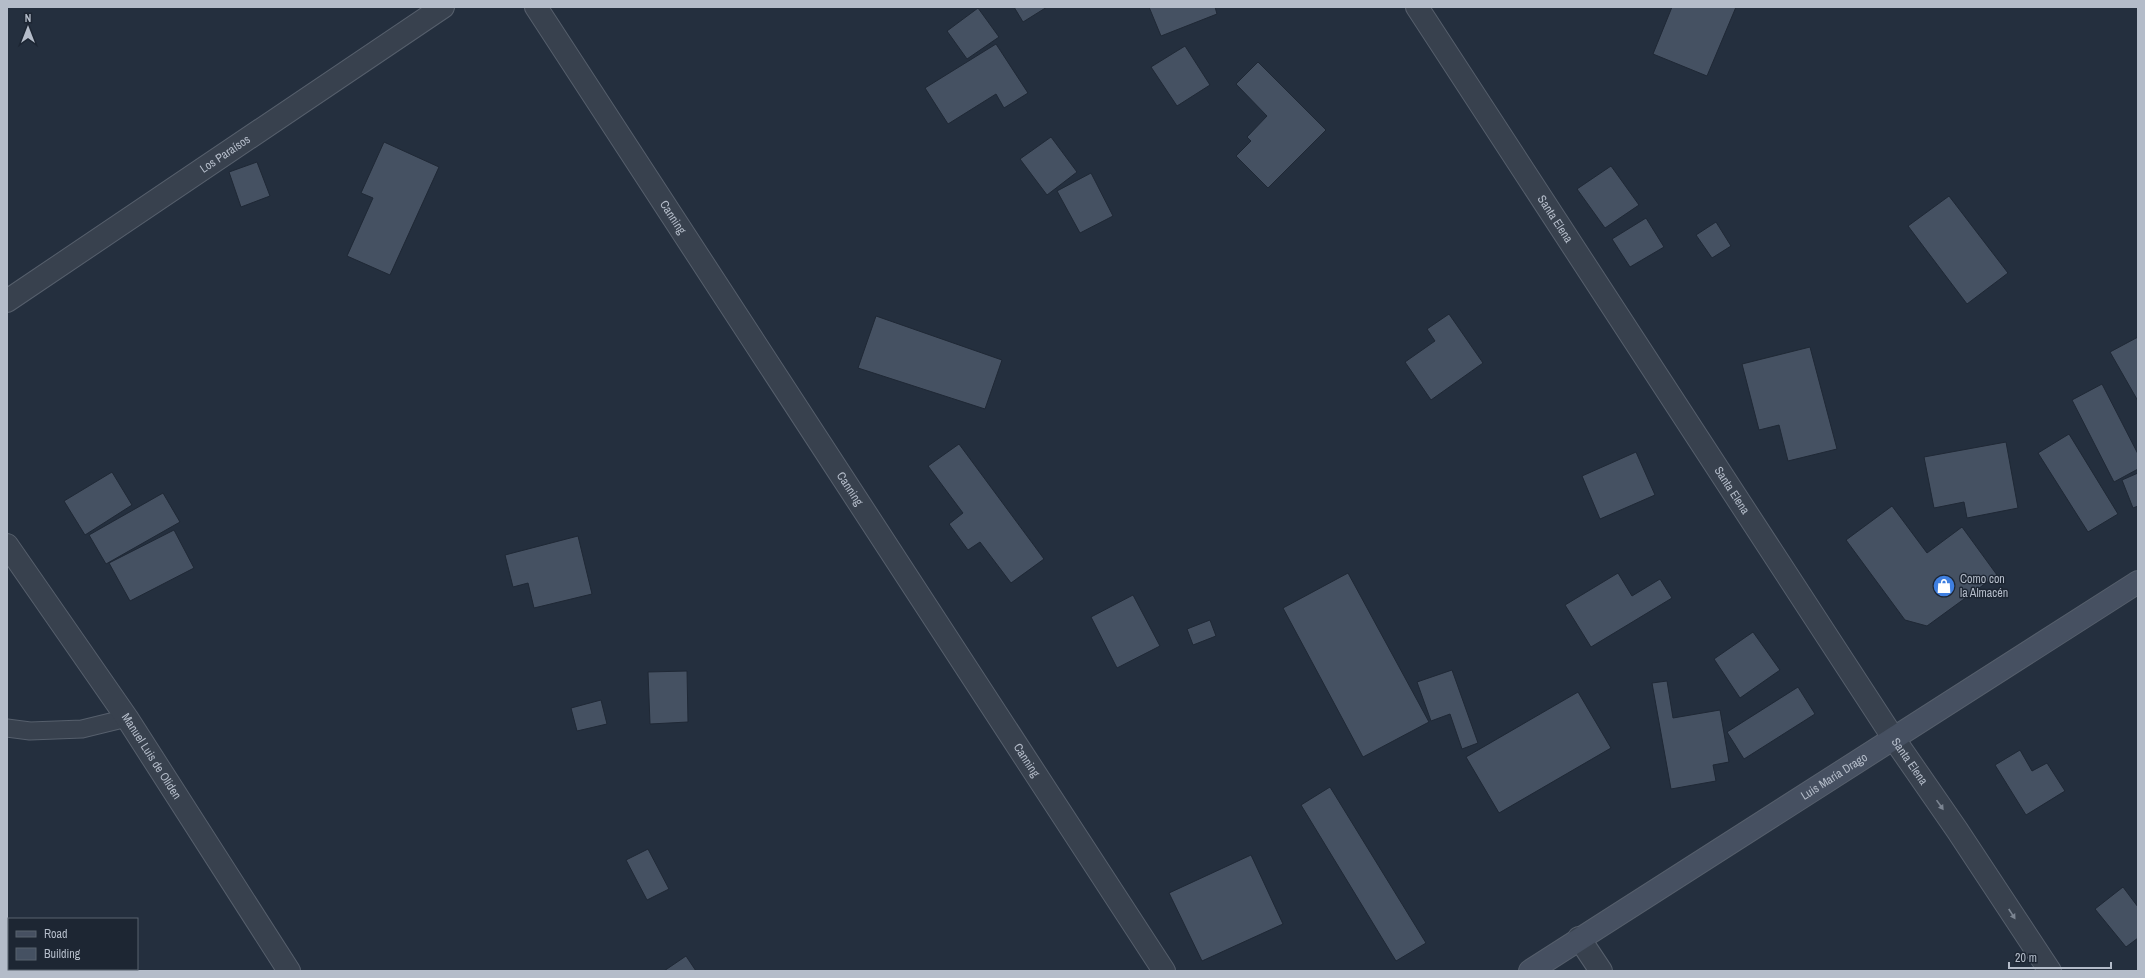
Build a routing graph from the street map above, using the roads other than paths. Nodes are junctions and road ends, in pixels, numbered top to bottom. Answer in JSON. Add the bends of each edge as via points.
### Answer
{"nodes":[{"id":1,"x":443,"y":7,"type":"edge"},
{"id":2,"x":536,"y":7,"type":"edge"},
{"id":3,"x":1417,"y":7,"type":"edge"},
{"id":4,"x":7,"y":301,"type":"edge"},
{"id":5,"x":7,"y":545,"type":"edge"},
{"id":6,"x":2138,"y":582,"type":"edge"},
{"id":7,"x":127,"y":718,"type":"junction"},
{"id":8,"x":7,"y":728,"type":"edge"},
{"id":9,"x":1894,"y":739,"type":"junction"},
{"id":10,"x":1579,"y":938,"type":"junction"},
{"id":11,"x":289,"y":971,"type":"edge"},
{"id":12,"x":1164,"y":971,"type":"edge"},
{"id":13,"x":1530,"y":971,"type":"edge"},
{"id":14,"x":1600,"y":971,"type":"edge"},
{"id":15,"x":2050,"y":971,"type":"edge"}],
"edges":[{"from":1,"to":4,"type":"street","name":"Los Paraísos"},
{"from":2,"to":12,"type":"street","name":"Canning"},
{"from":3,"to":9,"type":"street","name":"Santa Elena"},
{"from":5,"to":7,"type":"street","name":"Manuel Luis de Oliden"},
{"from":6,"to":9,"type":"main road","name":"Luis María Drago"},
{"from":7,"to":8,"type":"lane","via":[[82,729],[30,731]]},
{"from":7,"to":11,"type":"street","name":"Manuel Luis de Oliden"},
{"from":9,"to":10,"type":"main road","name":"Luis María Drago"},
{"from":9,"to":15,"type":"street","name":"Santa Elena","one_way":true},
{"from":10,"to":13,"type":"main road","name":"Luis María Drago"},
{"from":10,"to":14,"type":"street"}]}
